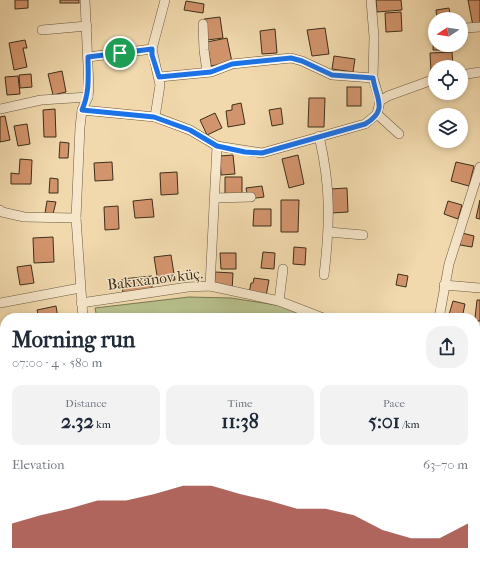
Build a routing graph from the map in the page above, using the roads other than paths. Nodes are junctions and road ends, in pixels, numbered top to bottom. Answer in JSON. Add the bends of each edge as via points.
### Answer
{"nodes":[{"id":1,"x":85,"y":0,"type":"edge"},
{"id":2,"x":165,"y":0,"type":"edge"},
{"id":3,"x":371,"y":0,"type":"edge"},
{"id":4,"x":203,"y":24,"type":"dead end"},
{"id":5,"x":87,"y":26,"type":"junction"},
{"id":6,"x":480,"y":27,"type":"edge"},
{"id":7,"x":468,"y":28,"type":"edge"},
{"id":8,"x":42,"y":30,"type":"dead end"},
{"id":9,"x":152,"y":49,"type":"junction"},
{"id":10,"x":88,"y":57,"type":"junction"},
{"id":11,"x":207,"y":72,"type":"junction"},
{"id":12,"x":480,"y":72,"type":"edge"},
{"id":13,"x":468,"y":74,"type":"edge"},
{"id":14,"x":159,"y":77,"type":"junction"},
{"id":15,"x":373,"y":78,"type":"junction"},
{"id":16,"x":428,"y":82,"type":"edge"},
{"id":17,"x":88,"y":97,"type":"junction"},
{"id":18,"x":380,"y":101,"type":"junction"},
{"id":19,"x":0,"y":109,"type":"edge"},
{"id":20,"x":82,"y":110,"type":"junction"},
{"id":21,"x":377,"y":114,"type":"junction"},
{"id":22,"x":154,"y":117,"type":"junction"},
{"id":23,"x":398,"y":134,"type":"dead end"},
{"id":24,"x":319,"y":136,"type":"junction"},
{"id":25,"x":217,"y":146,"type":"junction"},
{"id":26,"x":480,"y":167,"type":"edge"},
{"id":27,"x":251,"y":197,"type":"dead end"},
{"id":28,"x":215,"y":198,"type":"junction"},
{"id":29,"x":0,"y":210,"type":"edge"},
{"id":30,"x":76,"y":218,"type":"junction"},
{"id":31,"x":329,"y":232,"type":"junction"},
{"id":32,"x":363,"y":235,"type":"dead end"},
{"id":33,"x":283,"y":269,"type":"dead end"},
{"id":34,"x":324,"y":275,"type":"dead end"},
{"id":35,"x":444,"y":285,"type":"junction"},
{"id":36,"x":210,"y":286,"type":"junction"},
{"id":37,"x":80,"y":288,"type":"junction"},
{"id":38,"x":480,"y":288,"type":"edge"},
{"id":39,"x":279,"y":301,"type":"junction"},
{"id":40,"x":81,"y":302,"type":"junction"},
{"id":41,"x":0,"y":303,"type":"edge"},
{"id":42,"x":82,"y":313,"type":"edge"},
{"id":43,"x":310,"y":313,"type":"edge"},
{"id":44,"x":440,"y":313,"type":"edge"}],
"edges":[{"from":1,"to":5,"type":"street"},
{"from":2,"to":9,"type":"street"},
{"from":3,"to":15,"type":"street","via":[[374,37]]},
{"from":4,"to":11,"type":"street"},
{"from":5,"to":8,"type":"street"},
{"from":5,"to":10,"type":"street"},
{"from":6,"to":7,"type":"street"},
{"from":9,"to":10,"type":"street"},
{"from":9,"to":14,"type":"street"},
{"from":10,"to":17,"type":"street"},
{"from":11,"to":14,"type":"street"},
{"from":11,"to":15,"type":"street","via":[[232,64],[291,58],[332,75]]},
{"from":12,"to":13,"type":"street"},
{"from":14,"to":22,"type":"street"},
{"from":15,"to":18,"type":"street"},
{"from":16,"to":18,"type":"street"},
{"from":17,"to":19,"type":"street","via":[[41,100]]},
{"from":17,"to":20,"type":"street"},
{"from":18,"to":21,"type":"street"},
{"from":20,"to":22,"type":"street"},
{"from":20,"to":30,"type":"street"},
{"from":21,"to":23,"type":"street"},
{"from":21,"to":24,"type":"street","via":[[365,124],[344,132]]},
{"from":22,"to":25,"type":"street","via":[[190,130]]},
{"from":24,"to":25,"type":"street","via":[[262,153]]},
{"from":24,"to":31,"type":"street","via":[[328,183]]},
{"from":25,"to":28,"type":"street"},
{"from":26,"to":35,"type":"street"},
{"from":27,"to":28,"type":"street"},
{"from":28,"to":36,"type":"street"},
{"from":29,"to":30,"type":"street","via":[[24,217]]},
{"from":30,"to":37,"type":"street"},
{"from":31,"to":32,"type":"street"},
{"from":31,"to":34,"type":"street"},
{"from":33,"to":39,"type":"street"},
{"from":35,"to":38,"type":"street"},
{"from":35,"to":44,"type":"street"},
{"from":36,"to":39,"type":"street","name":"Bakıxanov küç."},
{"from":36,"to":40,"type":"street","name":"Bakıxanov küç."},
{"from":37,"to":40,"type":"street"},
{"from":37,"to":41,"type":"street"},
{"from":39,"to":43,"type":"street","name":"Bakıxanov küç."},
{"from":40,"to":42,"type":"street"}]}
